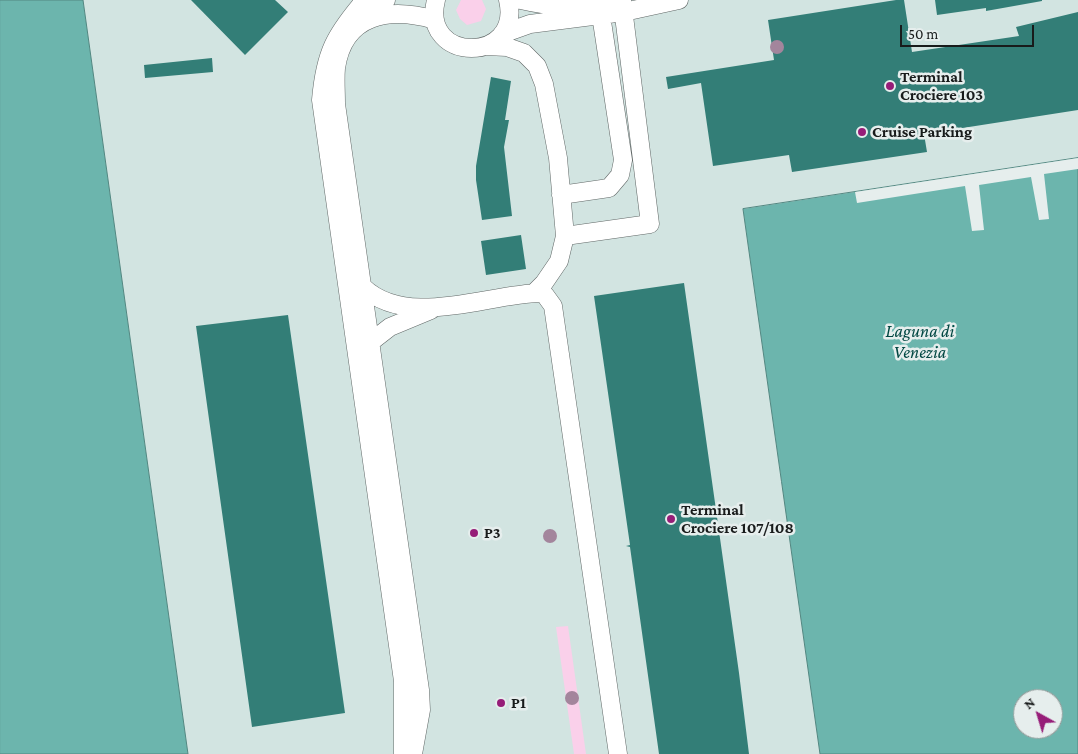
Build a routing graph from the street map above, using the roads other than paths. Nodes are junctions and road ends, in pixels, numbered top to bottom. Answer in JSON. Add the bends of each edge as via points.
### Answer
{"nodes":[{"id":1,"x":386,"y":0,"type":"edge"},
{"id":2,"x":436,"y":0,"type":"edge"},
{"id":3,"x":508,"y":0,"type":"edge"},
{"id":4,"x":521,"y":0,"type":"edge"},
{"id":5,"x":679,"y":0,"type":"edge"},
{"id":6,"x":360,"y":6,"type":"edge"},
{"id":7,"x":623,"y":6,"type":"edge"},
{"id":8,"x":605,"y":7,"type":"edge"},
{"id":9,"x":435,"y":20,"type":"junction"},
{"id":10,"x":502,"y":34,"type":"junction"},
{"id":11,"x":486,"y":46,"type":"junction"},
{"id":12,"x":561,"y":195,"type":"junction"},
{"id":13,"x":565,"y":236,"type":"junction"},
{"id":14,"x":363,"y":288,"type":"junction"},
{"id":15,"x":534,"y":294,"type":"junction"},
{"id":16,"x":439,"y":307,"type":"junction"},
{"id":17,"x":371,"y":341,"type":"junction"},
{"id":18,"x":357,"y":359,"type":"junction"},
{"id":19,"x":403,"y":754,"type":"edge"},
{"id":20,"x":412,"y":754,"type":"edge"},
{"id":21,"x":618,"y":754,"type":"edge"}],
"edges":[{"from":1,"to":6,"type":"lane"},
{"from":2,"to":9,"type":"lane"},
{"from":3,"to":10,"type":"lane","via":[[510,15]]},
{"from":4,"to":8,"type":"lane","via":[[557,7]]},
{"from":5,"to":7,"type":"lane"},
{"from":6,"to":18,"type":"lane","via":[[329,51],[321,100]]},
{"from":7,"to":8,"type":"lane"},
{"from":7,"to":13,"type":"lane","via":[[650,224]]},
{"from":8,"to":10,"type":"lane","via":[[530,24]]},
{"from":8,"to":12,"type":"lane","via":[[623,160],[620,174],[609,188]]},
{"from":9,"to":11,"type":"lane","via":[[440,32],[455,45],[474,49]]},
{"from":9,"to":14,"type":"lane","via":[[406,13],[373,18],[353,30],[340,51],[336,69],[336,104]]},
{"from":10,"to":11,"type":"lane"},
{"from":11,"to":12,"type":"lane","via":[[516,49],[531,59],[541,74],[558,158]]},
{"from":12,"to":13,"type":"lane"},
{"from":13,"to":15,"type":"lane","via":[[558,261]]},
{"from":14,"to":16,"type":"lane","via":[[386,302]]},
{"from":14,"to":17,"type":"lane"},
{"from":15,"to":16,"type":"lane"},
{"from":15,"to":21,"type":"lane","via":[[545,295],[555,311]]},
{"from":16,"to":17,"type":"lane","via":[[390,327]]},
{"from":17,"to":18,"type":"lane"},
{"from":17,"to":20,"type":"lane","via":[[420,690],[421,710]]},
{"from":18,"to":19,"type":"lane","via":[[403,681]]}]}
